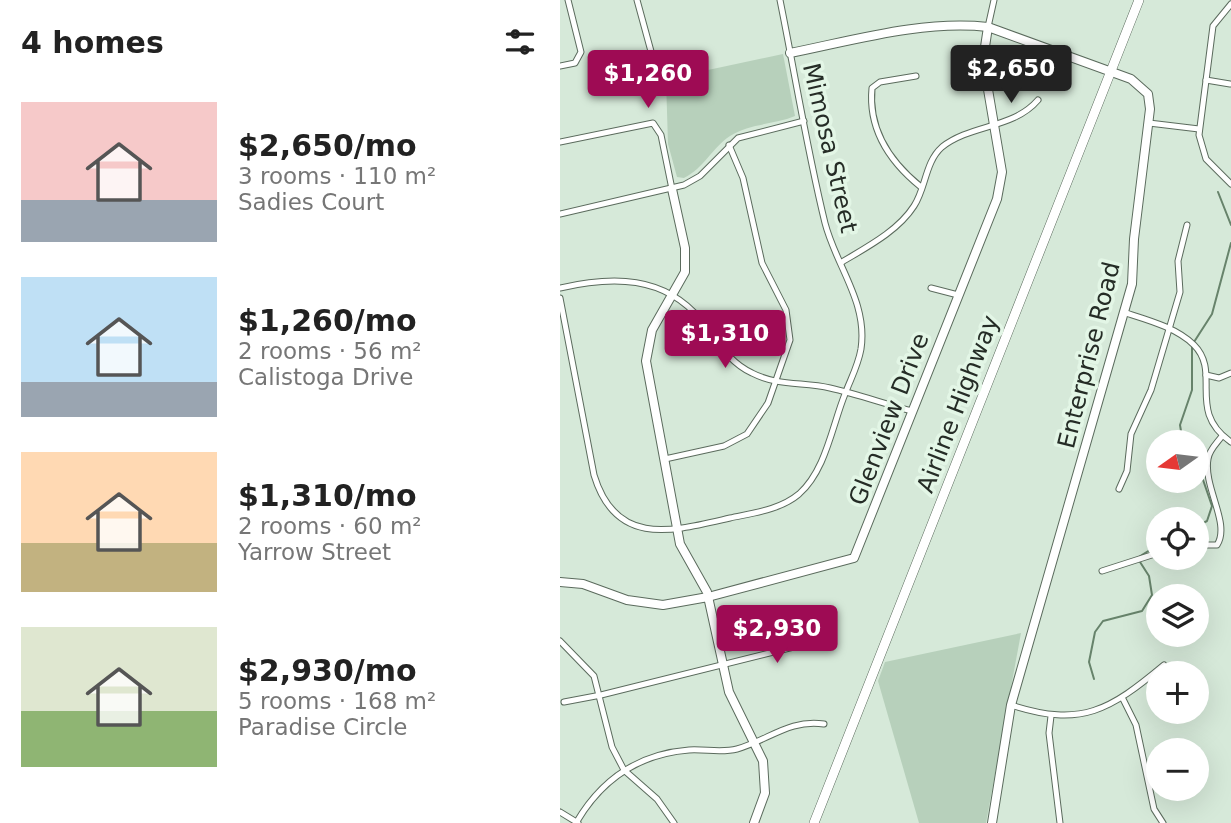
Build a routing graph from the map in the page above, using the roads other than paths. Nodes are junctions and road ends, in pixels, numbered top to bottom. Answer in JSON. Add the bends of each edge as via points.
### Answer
{"nodes":[{"id":1,"x":568,"y":0,"type":"edge"},
{"id":2,"x":637,"y":0,"type":"edge"},
{"id":3,"x":780,"y":0,"type":"edge"},
{"id":4,"x":994,"y":0,"type":"edge"},
{"id":5,"x":1139,"y":0,"type":"edge"},
{"id":6,"x":1231,"y":4,"type":"edge"},
{"id":7,"x":989,"y":27,"type":"junction"},
{"id":8,"x":790,"y":53,"type":"junction"},
{"id":9,"x":560,"y":66,"type":"edge"},
{"id":10,"x":659,"y":66,"type":"dead end"},
{"id":11,"x":1110,"y":72,"type":"junction"},
{"id":12,"x":916,"y":76,"type":"dead end"},
{"id":13,"x":1206,"y":80,"type":"junction"},
{"id":14,"x":1230,"y":83,"type":"edge"},
{"id":15,"x":1038,"y":100,"type":"dead end"},
{"id":16,"x":804,"y":121,"type":"junction"},
{"id":17,"x":1149,"y":123,"type":"junction"},
{"id":18,"x":996,"y":125,"type":"junction"},
{"id":19,"x":1199,"y":129,"type":"junction"},
{"id":20,"x":560,"y":142,"type":"edge"},
{"id":21,"x":729,"y":145,"type":"junction"},
{"id":22,"x":1231,"y":184,"type":"edge"},
{"id":23,"x":921,"y":187,"type":"junction"},
{"id":24,"x":671,"y":189,"type":"junction"},
{"id":25,"x":560,"y":214,"type":"edge"},
{"id":26,"x":1187,"y":225,"type":"dead end"},
{"id":27,"x":842,"y":262,"type":"junction"},
{"id":28,"x":560,"y":288,"type":"edge"},
{"id":29,"x":931,"y":288,"type":"dead end"},
{"id":30,"x":958,"y":295,"type":"junction"},
{"id":31,"x":674,"y":296,"type":"junction"},
{"id":32,"x":560,"y":298,"type":"edge"},
{"id":33,"x":1126,"y":313,"type":"junction"},
{"id":34,"x":1169,"y":330,"type":"junction"},
{"id":35,"x":1231,"y":373,"type":"edge"},
{"id":36,"x":1206,"y":374,"type":"junction"},
{"id":37,"x":776,"y":383,"type":"junction"},
{"id":38,"x":845,"y":393,"type":"junction"},
{"id":39,"x":912,"y":411,"type":"junction"},
{"id":40,"x":1223,"y":436,"type":"junction"},
{"id":41,"x":1231,"y":443,"type":"edge"},
{"id":42,"x":665,"y":459,"type":"junction"},
{"id":43,"x":1119,"y":489,"type":"dead end"},
{"id":44,"x":1226,"y":510,"type":"dead end"},
{"id":45,"x":1229,"y":527,"type":"dead end"},
{"id":46,"x":677,"y":530,"type":"junction"},
{"id":47,"x":1209,"y":545,"type":"edge"},
{"id":48,"x":1146,"y":557,"type":"edge"},
{"id":49,"x":1102,"y":570,"type":"dead end"},
{"id":50,"x":560,"y":582,"type":"edge"},
{"id":51,"x":708,"y":597,"type":"junction"},
{"id":52,"x":826,"y":639,"type":"dead end"},
{"id":53,"x":560,"y":640,"type":"edge"},
{"id":54,"x":722,"y":665,"type":"junction"},
{"id":55,"x":1146,"y":680,"type":"edge"},
{"id":56,"x":601,"y":695,"type":"junction"},
{"id":57,"x":1123,"y":699,"type":"junction"},
{"id":58,"x":564,"y":702,"type":"dead end"},
{"id":59,"x":1011,"y":705,"type":"junction"},
{"id":60,"x":1051,"y":716,"type":"junction"},
{"id":61,"x":824,"y":724,"type":"dead end"},
{"id":62,"x":755,"y":742,"type":"junction"},
{"id":63,"x":624,"y":770,"type":"junction"},
{"id":64,"x":560,"y":812,"type":"edge"},
{"id":65,"x":577,"y":823,"type":"edge"},
{"id":66,"x":674,"y":823,"type":"edge"},
{"id":67,"x":754,"y":823,"type":"edge"},
{"id":68,"x":814,"y":823,"type":"edge"},
{"id":69,"x":992,"y":823,"type":"edge"},
{"id":70,"x":1060,"y":823,"type":"edge"},
{"id":71,"x":1163,"y":823,"type":"edge"}],
"edges":[{"from":1,"to":9,"type":"street","via":[[581,52],[579,58]]},
{"from":2,"to":10,"type":"street"},
{"from":3,"to":8,"type":"street","name":"Mimosa Street"},
{"from":4,"to":7,"type":"street","name":"Glenview Drive"},
{"from":5,"to":11,"type":"main road","name":"Airline Highway"},
{"from":6,"to":13,"type":"street","via":[[1213,26]]},
{"from":7,"to":8,"type":"street","name":"Enterprise Road","via":[[924,26]]},
{"from":7,"to":11,"type":"street","name":"Enterprise Road"},
{"from":7,"to":18,"type":"street","name":"Glenview Drive","via":[[983,60]]},
{"from":8,"to":16,"type":"street","name":"Mimosa Street"},
{"from":11,"to":17,"type":"street","name":"Enterprise Road","via":[[1131,79],[1148,94]]},
{"from":11,"to":68,"type":"main road","name":"Airline Highway"},
{"from":12,"to":23,"type":"street","via":[[880,82],[872,88],[871,98],[888,156]]},
{"from":13,"to":14,"type":"street"},
{"from":13,"to":19,"type":"street"},
{"from":15,"to":18,"type":"street"},
{"from":16,"to":21,"type":"street","via":[[749,133]]},
{"from":16,"to":27,"type":"street","name":"Mimosa Street","via":[[825,224]]},
{"from":17,"to":19,"type":"street"},
{"from":17,"to":33,"type":"street","name":"Enterprise Road","via":[[1134,239],[1135,269]]},
{"from":18,"to":23,"type":"street","via":[[977,128],[941,148]]},
{"from":18,"to":30,"type":"street","name":"Glenview Drive","via":[[1002,172],[998,199]]},
{"from":19,"to":22,"type":"street","via":[[1203,155]]},
{"from":20,"to":24,"type":"street","via":[[653,123],[661,135]]},
{"from":21,"to":24,"type":"street","via":[[697,178]]},
{"from":21,"to":37,"type":"street","via":[[743,177],[762,263],[789,323],[790,340]]},
{"from":23,"to":27,"type":"street","via":[[916,205],[899,224]]},
{"from":24,"to":25,"type":"street"},
{"from":24,"to":31,"type":"street","via":[[686,262]]},
{"from":26,"to":34,"type":"street","via":[[1178,261],[1180,292]]},
{"from":27,"to":38,"type":"street","name":"Mimosa Street","via":[[862,328],[857,366]]},
{"from":28,"to":31,"type":"street","via":[[617,279],[642,282]]},
{"from":29,"to":30,"type":"street"},
{"from":30,"to":39,"type":"street","name":"Glenview Drive"},
{"from":31,"to":37,"type":"street","via":[[695,313],[736,364]]},
{"from":31,"to":42,"type":"street","via":[[652,330],[646,352]]},
{"from":32,"to":46,"type":"street","name":"Mimosa Street","via":[[602,497],[632,524],[656,531]]},
{"from":33,"to":34,"type":"street"},
{"from":33,"to":59,"type":"street","name":"Enterprise Road"},
{"from":34,"to":36,"type":"street","via":[[1195,346]]},
{"from":34,"to":43,"type":"street","via":[[1151,390],[1133,426],[1127,471]]},
{"from":35,"to":36,"type":"street","via":[[1219,377]]},
{"from":36,"to":40,"type":"street","via":[[1206,409]]},
{"from":37,"to":38,"type":"street"},
{"from":37,"to":42,"type":"street","via":[[761,418],[744,437]]},
{"from":38,"to":39,"type":"street"},
{"from":38,"to":46,"type":"street","name":"Mimosa Street","via":[[817,468],[799,494],[776,507]]},
{"from":39,"to":51,"type":"street","name":"Glenview Drive","via":[[853,558]]},
{"from":40,"to":41,"type":"street"},
{"from":40,"to":44,"type":"street","via":[[1207,464]]},
{"from":42,"to":46,"type":"street"},
{"from":45,"to":47,"type":"street","via":[[1217,545]]},
{"from":46,"to":51,"type":"street"},
{"from":48,"to":49,"type":"street"},
{"from":50,"to":51,"type":"street","name":"Glenview Drive","via":[[583,584],[648,604]]},
{"from":51,"to":54,"type":"street"},
{"from":52,"to":54,"type":"street"},
{"from":53,"to":56,"type":"street","via":[[592,672]]},
{"from":54,"to":56,"type":"street"},
{"from":54,"to":62,"type":"street","via":[[734,705]]},
{"from":55,"to":57,"type":"street"},
{"from":56,"to":58,"type":"street"},
{"from":56,"to":63,"type":"street","via":[[612,747]]},
{"from":57,"to":60,"type":"street","via":[[1092,712]]},
{"from":57,"to":71,"type":"street","via":[[1136,725],[1154,809]]},
{"from":59,"to":60,"type":"street"},
{"from":59,"to":69,"type":"street","name":"Enterprise Road"},
{"from":60,"to":70,"type":"street"},
{"from":61,"to":62,"type":"street","via":[[796,724]]},
{"from":62,"to":63,"type":"street","via":[[732,750],[662,755]]},
{"from":62,"to":67,"type":"street","via":[[766,784]]},
{"from":63,"to":65,"type":"street","via":[[597,791]]},
{"from":63,"to":66,"type":"street","via":[[657,799]]},
{"from":64,"to":65,"type":"street"}]}
